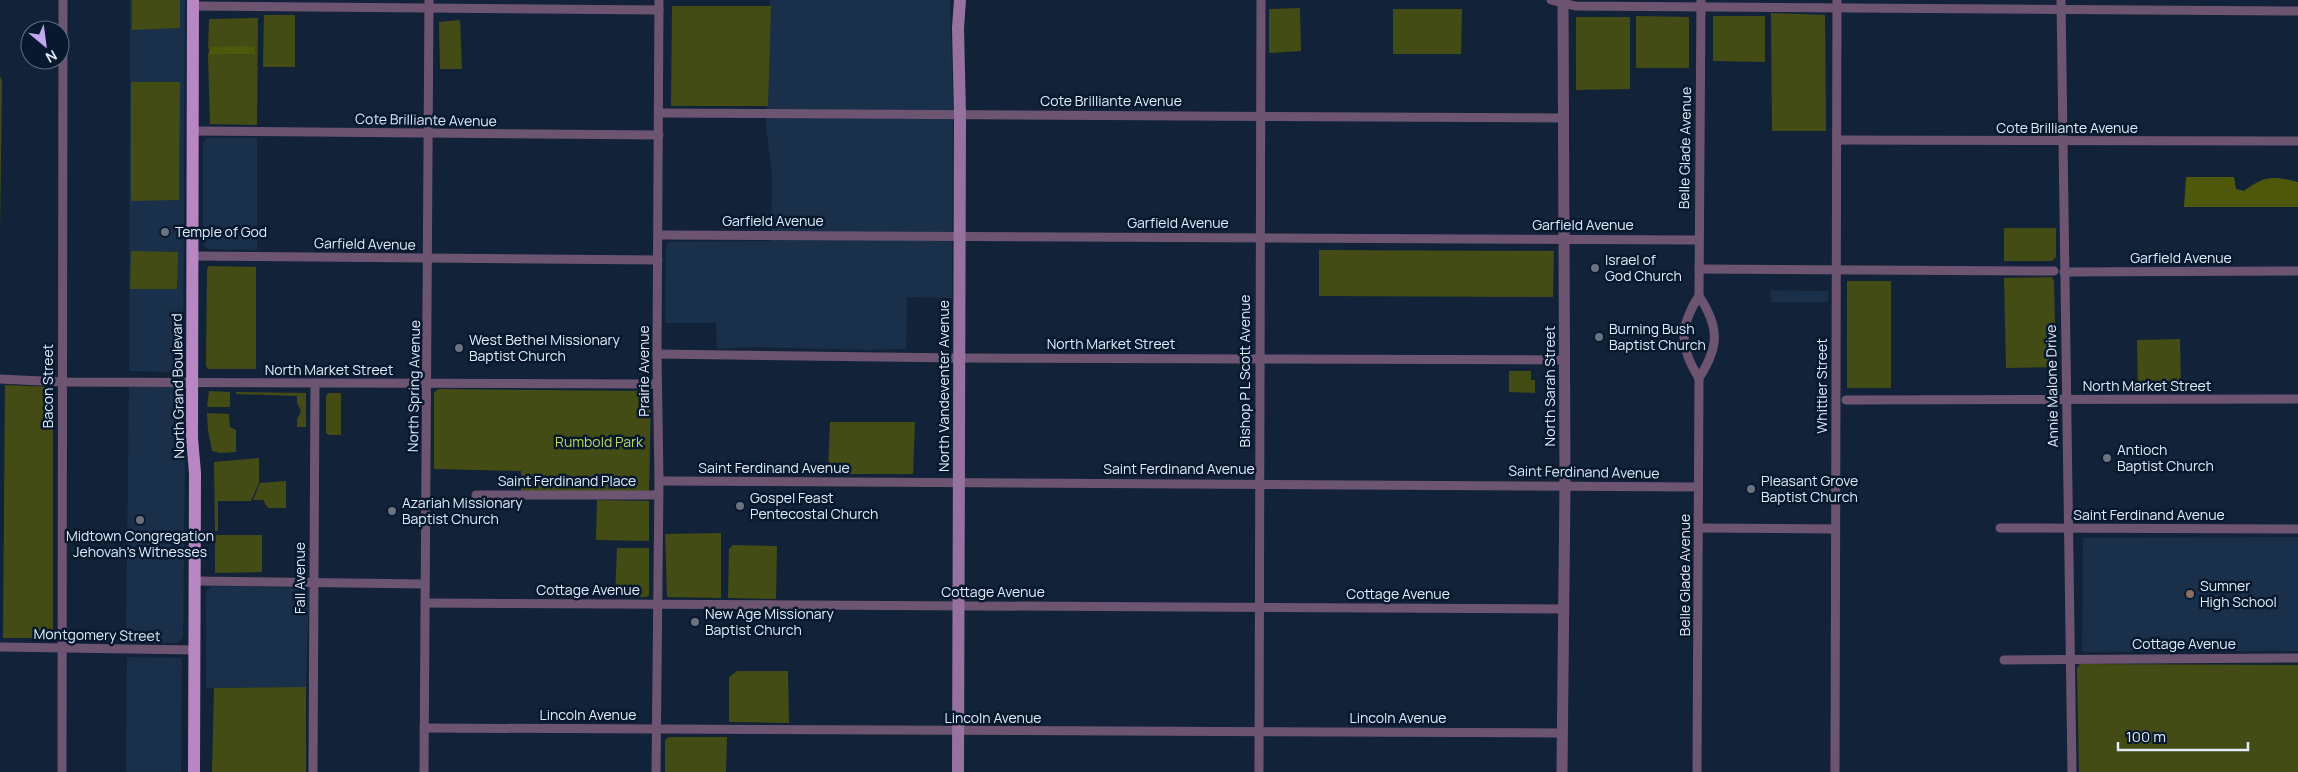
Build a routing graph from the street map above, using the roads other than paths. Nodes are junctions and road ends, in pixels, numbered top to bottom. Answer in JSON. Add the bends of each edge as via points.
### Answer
{"nodes":[{"id":1,"x":63,"y":0,"type":"edge"},
{"id":2,"x":659,"y":0,"type":"edge"},
{"id":3,"x":960,"y":0,"type":"edge"},
{"id":4,"x":1261,"y":0,"type":"edge"},
{"id":5,"x":1552,"y":0,"type":"edge"},
{"id":6,"x":2061,"y":0,"type":"edge"},
{"id":7,"x":1563,"y":2,"type":"edge"},
{"id":8,"x":193,"y":3,"type":"edge"},
{"id":9,"x":1700,"y":3,"type":"edge"},
{"id":10,"x":429,"y":4,"type":"edge"},
{"id":11,"x":1837,"y":4,"type":"edge"},
{"id":12,"x":659,"y":10,"type":"junction"},
{"id":13,"x":2061,"y":10,"type":"junction"},
{"id":14,"x":2298,"y":11,"type":"edge"},
{"id":15,"x":659,"y":113,"type":"junction"},
{"id":16,"x":960,"y":115,"type":"junction"},
{"id":17,"x":1261,"y":115,"type":"junction"},
{"id":18,"x":1563,"y":118,"type":"junction"},
{"id":19,"x":193,"y":131,"type":"junction"},
{"id":20,"x":429,"y":134,"type":"junction"},
{"id":21,"x":659,"y":135,"type":"junction"},
{"id":22,"x":1837,"y":140,"type":"junction"},
{"id":23,"x":2298,"y":141,"type":"edge"},
{"id":24,"x":2063,"y":142,"type":"junction"},
{"id":25,"x":658,"y":234,"type":"junction"},
{"id":26,"x":959,"y":236,"type":"junction"},
{"id":27,"x":1259,"y":237,"type":"junction"},
{"id":28,"x":1565,"y":239,"type":"junction"},
{"id":29,"x":1698,"y":240,"type":"junction"},
{"id":30,"x":192,"y":256,"type":"junction"},
{"id":31,"x":429,"y":258,"type":"junction"},
{"id":32,"x":658,"y":260,"type":"junction"},
{"id":33,"x":1836,"y":269,"type":"junction"},
{"id":34,"x":1699,"y":270,"type":"junction"},
{"id":35,"x":2298,"y":271,"type":"edge"},
{"id":36,"x":2059,"y":272,"type":"junction"},
{"id":37,"x":1700,"y":296,"type":"junction"},
{"id":38,"x":657,"y":354,"type":"junction"},
{"id":39,"x":959,"y":358,"type":"junction"},
{"id":40,"x":1258,"y":358,"type":"junction"},
{"id":41,"x":1565,"y":360,"type":"junction"},
{"id":42,"x":1699,"y":378,"type":"junction"},
{"id":43,"x":0,"y":379,"type":"edge"},
{"id":44,"x":62,"y":382,"type":"junction"},
{"id":45,"x":192,"y":382,"type":"junction"},
{"id":46,"x":315,"y":383,"type":"junction"},
{"id":47,"x":428,"y":384,"type":"junction"},
{"id":48,"x":657,"y":384,"type":"junction"},
{"id":49,"x":2298,"y":399,"type":"edge"},
{"id":50,"x":1846,"y":400,"type":"dead end"},
{"id":51,"x":2067,"y":400,"type":"junction"},
{"id":52,"x":659,"y":481,"type":"junction"},
{"id":53,"x":959,"y":482,"type":"junction"},
{"id":54,"x":1259,"y":483,"type":"junction"},
{"id":55,"x":1564,"y":485,"type":"junction"},
{"id":56,"x":1698,"y":487,"type":"junction"},
{"id":57,"x":476,"y":495,"type":"dead end"},
{"id":58,"x":658,"y":495,"type":"junction"},
{"id":59,"x":1699,"y":528,"type":"junction"},
{"id":60,"x":2000,"y":528,"type":"dead end"},
{"id":61,"x":2068,"y":528,"type":"junction"},
{"id":62,"x":1834,"y":529,"type":"junction"},
{"id":63,"x":2298,"y":529,"type":"edge"},
{"id":64,"x":195,"y":581,"type":"junction"},
{"id":65,"x":313,"y":581,"type":"junction"},
{"id":66,"x":424,"y":584,"type":"junction"},
{"id":67,"x":425,"y":603,"type":"junction"},
{"id":68,"x":656,"y":605,"type":"junction"},
{"id":69,"x":958,"y":606,"type":"junction"},
{"id":70,"x":1259,"y":607,"type":"junction"},
{"id":71,"x":1562,"y":609,"type":"junction"},
{"id":72,"x":0,"y":647,"type":"edge"},
{"id":73,"x":62,"y":649,"type":"junction"},
{"id":74,"x":194,"y":650,"type":"junction"},
{"id":75,"x":2069,"y":658,"type":"junction"},
{"id":76,"x":2298,"y":658,"type":"edge"},
{"id":77,"x":2004,"y":660,"type":"dead end"},
{"id":78,"x":424,"y":728,"type":"junction"},
{"id":79,"x":656,"y":729,"type":"junction"},
{"id":80,"x":958,"y":731,"type":"junction"},
{"id":81,"x":1259,"y":732,"type":"junction"},
{"id":82,"x":1562,"y":733,"type":"junction"},
{"id":83,"x":62,"y":772,"type":"edge"},
{"id":84,"x":194,"y":772,"type":"edge"},
{"id":85,"x":313,"y":772,"type":"edge"},
{"id":86,"x":424,"y":772,"type":"edge"},
{"id":87,"x":656,"y":772,"type":"edge"},
{"id":88,"x":958,"y":772,"type":"edge"},
{"id":89,"x":1259,"y":772,"type":"edge"},
{"id":90,"x":1562,"y":772,"type":"edge"},
{"id":91,"x":1697,"y":772,"type":"edge"},
{"id":92,"x":1835,"y":772,"type":"edge"},
{"id":93,"x":2072,"y":772,"type":"edge"}],
"edges":[{"from":1,"to":44,"type":"street","name":"Bacon Street"},
{"from":2,"to":12,"type":"street","name":"Prairie Avenue"},
{"from":3,"to":16,"type":"main road","name":"North Vandeventer Avenue"},
{"from":4,"to":17,"type":"street","name":"Bishop P L Scott Avenue"},
{"from":5,"to":7,"type":"street"},
{"from":6,"to":13,"type":"street","name":"Annie Malone Drive"},
{"from":7,"to":9,"type":"street","via":[[1575,6]]},
{"from":7,"to":18,"type":"street","name":"North Sarah Street"},
{"from":8,"to":10,"type":"street"},
{"from":8,"to":19,"type":"main road","name":"North Grand Boulevard"},
{"from":9,"to":11,"type":"street"},
{"from":9,"to":29,"type":"street","name":"Belle Glade Avenue"},
{"from":10,"to":12,"type":"street"},
{"from":10,"to":20,"type":"street","name":"North Spring Avenue"},
{"from":11,"to":13,"type":"street"},
{"from":11,"to":22,"type":"street","name":"Whittier Street"},
{"from":12,"to":15,"type":"street","name":"Prairie Avenue"},
{"from":13,"to":14,"type":"street"},
{"from":13,"to":24,"type":"street","name":"Annie Malone Drive"},
{"from":15,"to":16,"type":"street","name":"Cote Brilliante Avenue"},
{"from":15,"to":21,"type":"street","name":"Prairie Avenue"},
{"from":16,"to":17,"type":"street","name":"Cote Brilliante Avenue"},
{"from":16,"to":26,"type":"main road","name":"North Vandeventer Avenue"},
{"from":17,"to":18,"type":"street","name":"Cote Brilliante Avenue"},
{"from":17,"to":27,"type":"street","name":"Bishop P L Scott Avenue"},
{"from":18,"to":28,"type":"street","name":"North Sarah Street"},
{"from":19,"to":20,"type":"street","name":"Cote Brilliante Avenue"},
{"from":19,"to":30,"type":"main road","name":"North Grand Boulevard"},
{"from":20,"to":21,"type":"street","name":"Cote Brilliante Avenue"},
{"from":20,"to":31,"type":"street","name":"North Spring Avenue"},
{"from":21,"to":25,"type":"street","name":"Prairie Avenue"},
{"from":22,"to":24,"type":"street","name":"Cote Brilliante Avenue"},
{"from":22,"to":33,"type":"street","name":"Whittier Street"},
{"from":23,"to":24,"type":"street","name":"Cote Brilliante Avenue"},
{"from":24,"to":36,"type":"street","name":"Annie Malone Drive"},
{"from":25,"to":26,"type":"street","name":"Garfield Avenue"},
{"from":25,"to":32,"type":"street","name":"Prairie Avenue"},
{"from":26,"to":27,"type":"street","name":"Garfield Avenue"},
{"from":26,"to":39,"type":"main road","name":"North Vandeventer Avenue"},
{"from":27,"to":28,"type":"street","name":"Garfield Avenue"},
{"from":27,"to":40,"type":"street","name":"Bishop P L Scott Avenue"},
{"from":28,"to":29,"type":"street","name":"Garfield Avenue"},
{"from":28,"to":41,"type":"street","name":"North Sarah Street"},
{"from":29,"to":34,"type":"street","name":"Belle Glade Avenue"},
{"from":30,"to":31,"type":"street","name":"Garfield Avenue"},
{"from":30,"to":45,"type":"main road","name":"North Grand Boulevard"},
{"from":31,"to":32,"type":"street","name":"Garfield Avenue"},
{"from":31,"to":47,"type":"street","name":"North Spring Avenue"},
{"from":32,"to":38,"type":"street","name":"Prairie Avenue"},
{"from":33,"to":34,"type":"street","name":"Garfield Avenue"},
{"from":33,"to":36,"type":"street","name":"Garfield Avenue"},
{"from":33,"to":62,"type":"street","name":"Whittier Street"},
{"from":34,"to":37,"type":"street","name":"Belle Glade Avenue"},
{"from":35,"to":36,"type":"street","name":"Garfield Avenue"},
{"from":36,"to":51,"type":"street","name":"Annie Malone Drive"},
{"from":37,"to":42,"type":"street","name":"Belle Glade Avenue","via":[[1714,324],[1715,337],[1709,362]]},
{"from":37,"to":42,"type":"street","name":"Belle Glade Avenue","via":[[1685,324],[1683,337],[1689,362]]},
{"from":38,"to":39,"type":"street","name":"North Market Street"},
{"from":38,"to":48,"type":"street","name":"Prairie Avenue"},
{"from":39,"to":40,"type":"street","name":"North Market Street"},
{"from":39,"to":53,"type":"main road","name":"North Vandeventer Avenue"},
{"from":40,"to":41,"type":"street","name":"North Market Street"},
{"from":40,"to":54,"type":"street","name":"Bishop P L Scott Avenue"},
{"from":41,"to":55,"type":"street","name":"North Sarah Street"},
{"from":42,"to":56,"type":"street","name":"Belle Glade Avenue"},
{"from":43,"to":44,"type":"street","name":"North Market Street"},
{"from":44,"to":45,"type":"street","name":"North Market Street"},
{"from":44,"to":73,"type":"street","name":"Bacon Street"},
{"from":45,"to":46,"type":"street","name":"North Market Street"},
{"from":45,"to":64,"type":"main road","name":"North Grand Boulevard"},
{"from":46,"to":47,"type":"street","name":"North Market Street"},
{"from":46,"to":65,"type":"street","name":"Fall Avenue"},
{"from":47,"to":48,"type":"street","name":"North Market Street"},
{"from":47,"to":66,"type":"street","name":"North Spring Avenue"},
{"from":48,"to":52,"type":"street","name":"Prairie Avenue"},
{"from":49,"to":51,"type":"street","name":"North Market Street"},
{"from":50,"to":51,"type":"street","name":"North Market Street"},
{"from":51,"to":61,"type":"street","name":"Annie Malone Drive"},
{"from":52,"to":53,"type":"street","name":"Saint Ferdinand Avenue"},
{"from":52,"to":58,"type":"street","name":"Prairie Avenue"},
{"from":53,"to":54,"type":"street","name":"Saint Ferdinand Avenue"},
{"from":53,"to":69,"type":"main road","name":"North Vandeventer Avenue"},
{"from":54,"to":55,"type":"street","name":"Saint Ferdinand Avenue"},
{"from":54,"to":70,"type":"street","name":"Bishop P L Scott Avenue"},
{"from":55,"to":56,"type":"street","name":"Saint Ferdinand Avenue"},
{"from":55,"to":71,"type":"street","name":"North Sarah Street"},
{"from":56,"to":59,"type":"street","name":"Belle Glade Avenue"},
{"from":57,"to":58,"type":"street","name":"Saint Ferdinand Place"},
{"from":58,"to":68,"type":"street","name":"Prairie Avenue"},
{"from":59,"to":62,"type":"street"},
{"from":59,"to":91,"type":"street","name":"Belle Glade Avenue"},
{"from":60,"to":61,"type":"street","name":"Saint Ferdinand Avenue"},
{"from":61,"to":63,"type":"street","name":"Saint Ferdinand Avenue"},
{"from":61,"to":75,"type":"street","name":"Annie Malone Drive"},
{"from":62,"to":92,"type":"street","name":"Whittier Street"},
{"from":64,"to":65,"type":"street"},
{"from":64,"to":74,"type":"main road","name":"North Grand Boulevard"},
{"from":65,"to":66,"type":"street"},
{"from":65,"to":85,"type":"street","name":"Fall Avenue"},
{"from":66,"to":67,"type":"street","name":"North Spring Avenue"},
{"from":67,"to":68,"type":"street","name":"Cottage Avenue"},
{"from":67,"to":78,"type":"street","name":"North Spring Avenue"},
{"from":68,"to":69,"type":"street","name":"Cottage Avenue"},
{"from":68,"to":79,"type":"street","name":"Prairie Avenue"},
{"from":69,"to":70,"type":"street","name":"Cottage Avenue"},
{"from":69,"to":80,"type":"main road","name":"North Vandeventer Avenue"},
{"from":70,"to":71,"type":"street","name":"Cottage Avenue"},
{"from":70,"to":81,"type":"street","name":"Bishop P L Scott Avenue"},
{"from":71,"to":82,"type":"street","name":"North Sarah Street"},
{"from":72,"to":73,"type":"street","name":"Montgomery Street"},
{"from":73,"to":74,"type":"street","name":"Montgomery Street"},
{"from":73,"to":83,"type":"street","name":"Bacon Street"},
{"from":74,"to":84,"type":"main road","name":"North Grand Boulevard"},
{"from":75,"to":76,"type":"street","name":"Cottage Avenue"},
{"from":75,"to":77,"type":"street","name":"Cottage Avenue"},
{"from":75,"to":93,"type":"street","name":"Annie Malone Drive"},
{"from":78,"to":79,"type":"street","name":"Lincoln Avenue"},
{"from":78,"to":86,"type":"street","name":"North Spring Avenue"},
{"from":79,"to":80,"type":"street","name":"Lincoln Avenue"},
{"from":79,"to":87,"type":"street","name":"Prairie Avenue"},
{"from":80,"to":81,"type":"street","name":"Lincoln Avenue"},
{"from":80,"to":88,"type":"main road","name":"North Vandeventer Avenue"},
{"from":81,"to":82,"type":"street","name":"Lincoln Avenue"},
{"from":81,"to":89,"type":"street","name":"Bishop P L Scott Avenue"},
{"from":82,"to":90,"type":"street","name":"North Sarah Street"}]}
